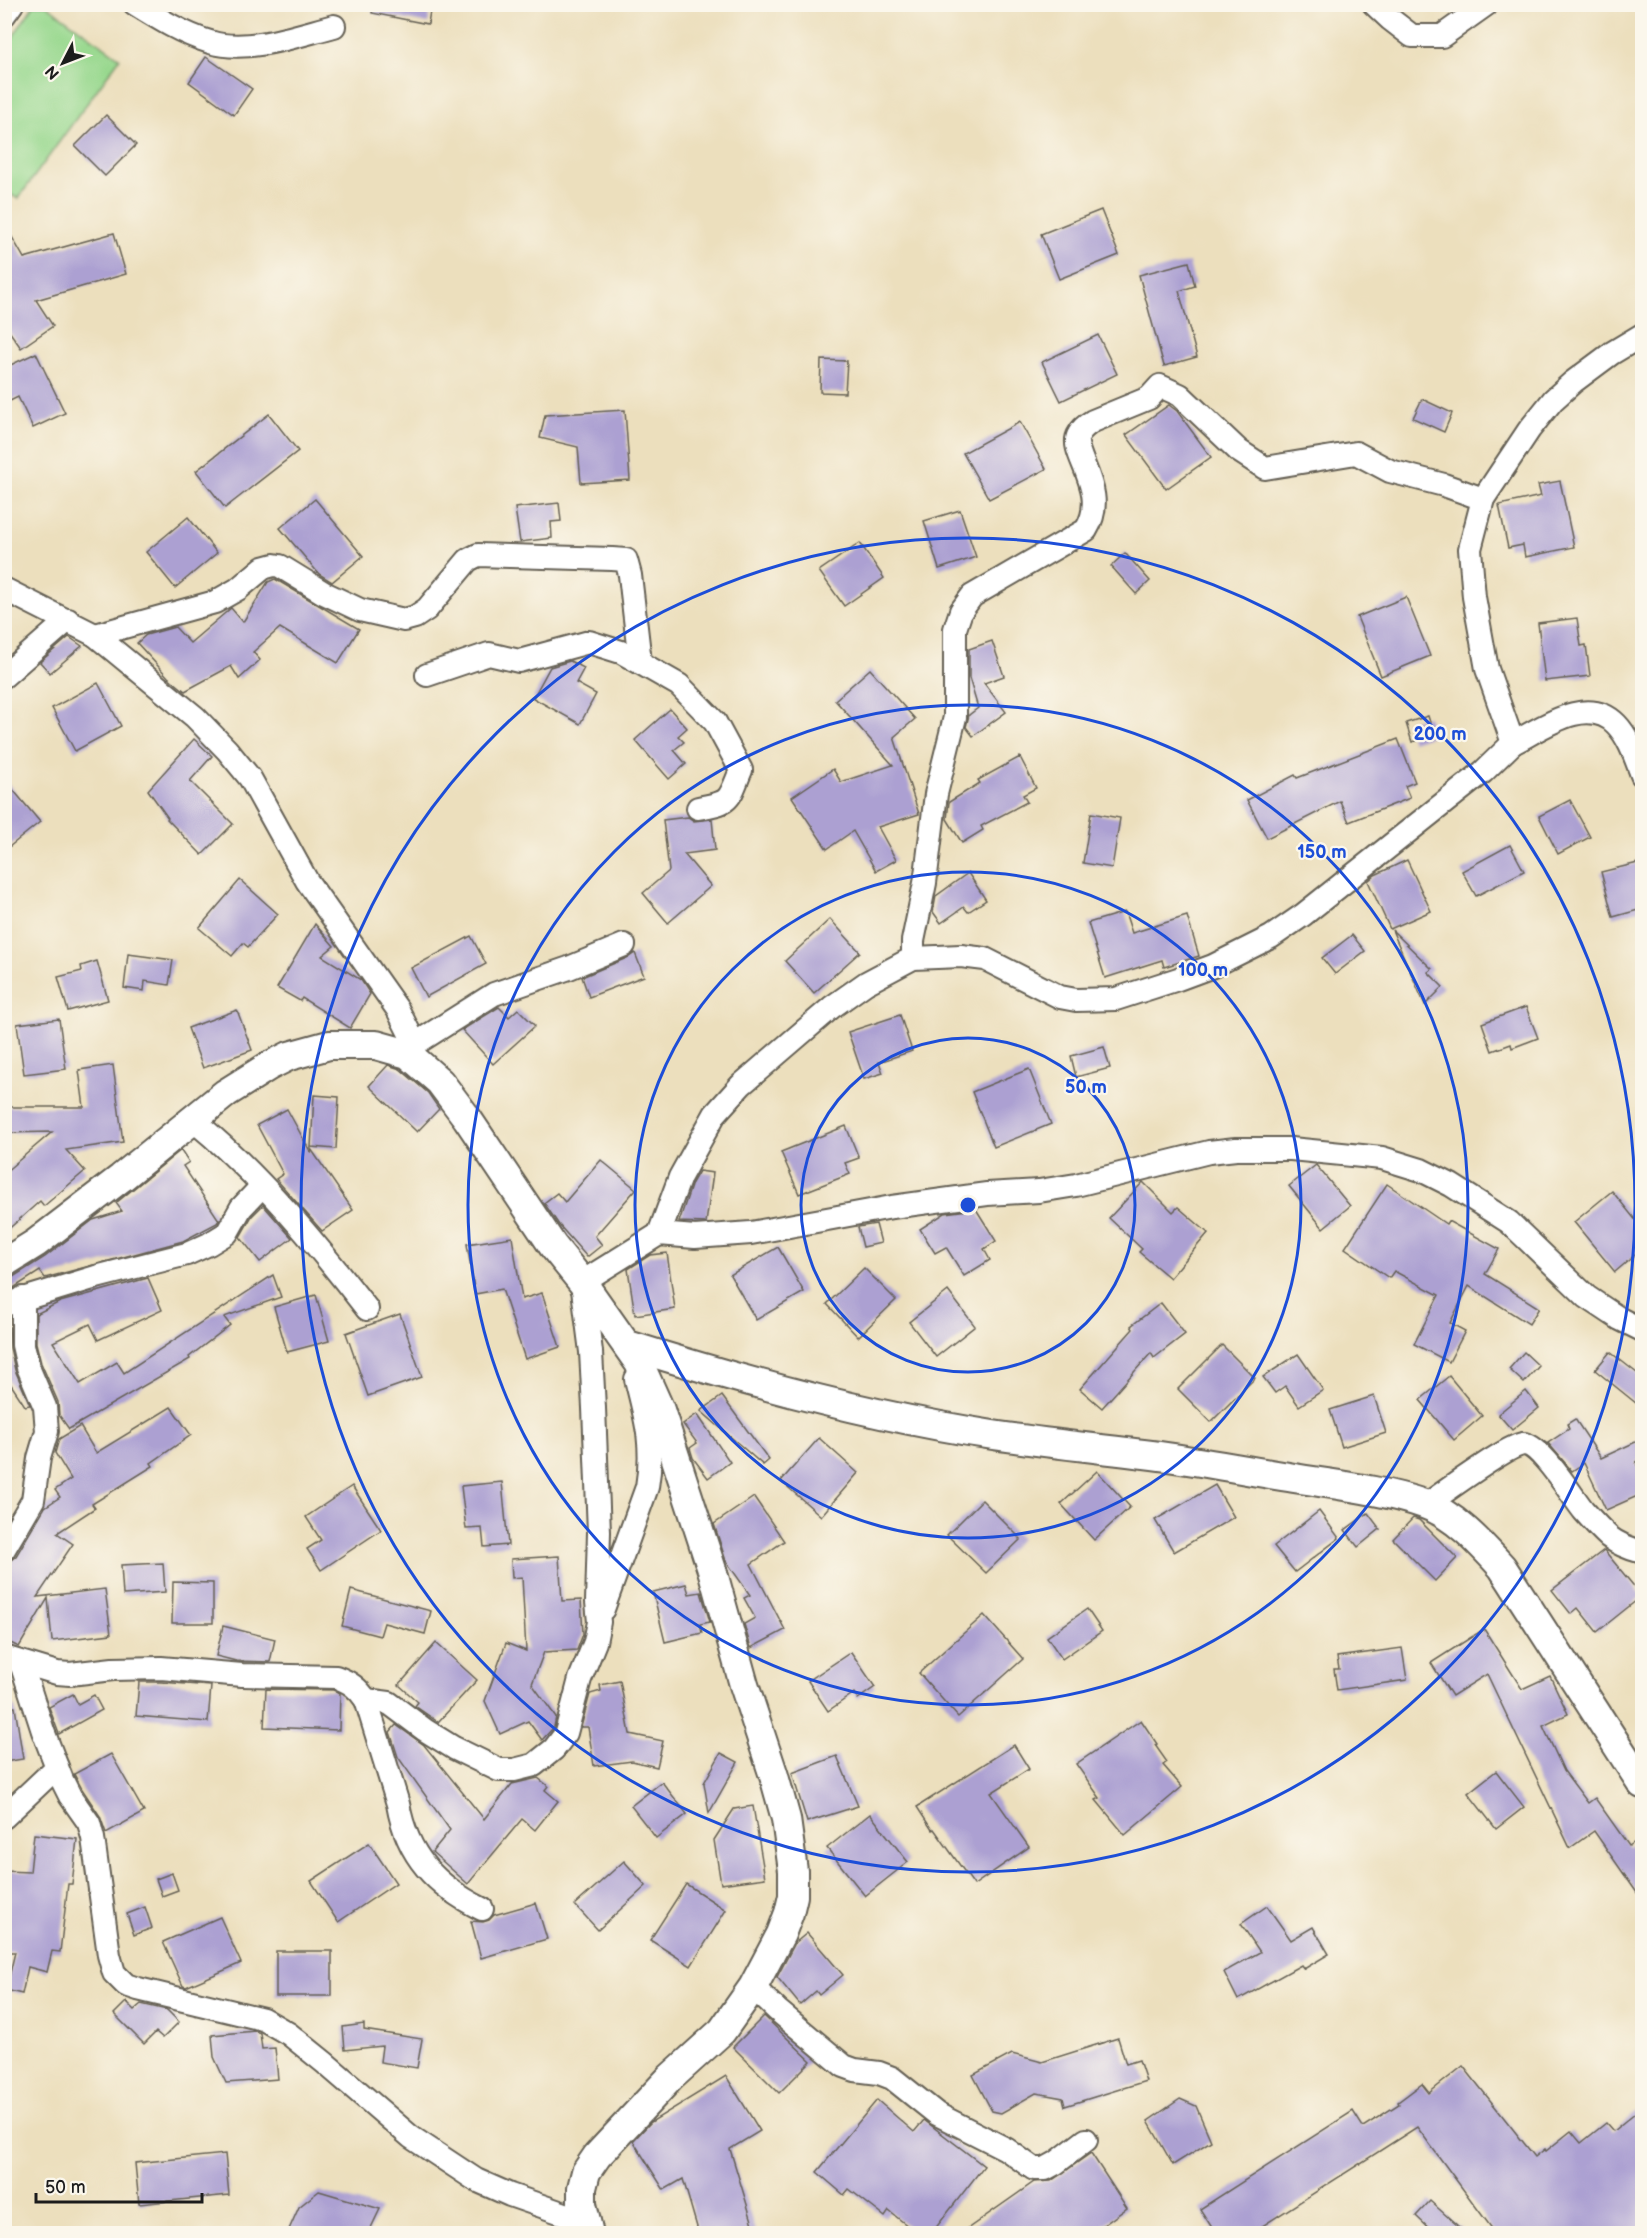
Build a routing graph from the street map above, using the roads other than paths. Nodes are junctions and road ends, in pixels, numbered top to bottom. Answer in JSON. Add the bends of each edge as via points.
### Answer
{"nodes":[{"id":1,"x":12,"y":4,"type":"edge"},
{"id":2,"x":135,"y":4,"type":"edge"},
{"id":3,"x":1374,"y":4,"type":"edge"},
{"id":4,"x":1487,"y":4,"type":"edge"},
{"id":5,"x":4,"y":15,"type":"edge"},
{"id":6,"x":334,"y":26,"type":"dead end"},
{"id":7,"x":1642,"y":335,"type":"edge"},
{"id":8,"x":1483,"y":499,"type":"junction"},
{"id":9,"x":4,"y":589,"type":"edge"},
{"id":10,"x":68,"y":620,"type":"junction"},
{"id":11,"x":95,"y":635,"type":"junction"},
{"id":12,"x":640,"y":662,"type":"junction"},
{"id":13,"x":427,"y":675,"type":"dead end"},
{"id":14,"x":4,"y":676,"type":"edge"},
{"id":15,"x":1513,"y":743,"type":"junction"},
{"id":16,"x":1642,"y":775,"type":"edge"},
{"id":17,"x":698,"y":808,"type":"dead end"},
{"id":18,"x":624,"y":945,"type":"dead end"},
{"id":19,"x":913,"y":958,"type":"junction"},
{"id":20,"x":411,"y":1049,"type":"junction"},
{"id":21,"x":193,"y":1120,"type":"junction"},
{"id":22,"x":262,"y":1186,"type":"junction"},
{"id":23,"x":658,"y":1234,"type":"junction"},
{"id":24,"x":4,"y":1263,"type":"edge"},
{"id":25,"x":582,"y":1282,"type":"junction"},
{"id":26,"x":14,"y":1301,"type":"edge"},
{"id":27,"x":367,"y":1309,"type":"dead end"},
{"id":28,"x":1642,"y":1330,"type":"edge"},
{"id":29,"x":628,"y":1345,"type":"junction"},
{"id":30,"x":1426,"y":1505,"type":"junction"},
{"id":31,"x":4,"y":1549,"type":"edge"},
{"id":32,"x":1642,"y":1552,"type":"edge"},
{"id":33,"x":599,"y":1622,"type":"junction"},
{"id":34,"x":13,"y":1660,"type":"edge"},
{"id":35,"x":366,"y":1700,"type":"junction"},
{"id":36,"x":57,"y":1767,"type":"junction"},
{"id":37,"x":1642,"y":1784,"type":"edge"},
{"id":38,"x":4,"y":1817,"type":"edge"},
{"id":39,"x":482,"y":1909,"type":"dead end"},
{"id":40,"x":753,"y":1987,"type":"junction"},
{"id":41,"x":1086,"y":2140,"type":"dead end"},
{"id":42,"x":587,"y":2227,"type":"edge"}],
"edges":[{"from":1,"to":5,"type":"street"},
{"from":2,"to":6,"type":"street","via":[[184,33],[212,43],[267,43]]},
{"from":3,"to":4,"type":"street","via":[[1412,36],[1442,36]]},
{"from":7,"to":8,"type":"street","via":[[1553,400]]},
{"from":8,"to":15,"type":"street","via":[[1470,549],[1474,597],[1487,669]]},
{"from":8,"to":19,"type":"street","via":[[1390,471],[1356,453],[1265,468],[1239,451],[1180,395],[1160,387],[1149,398],[1085,427],[1077,442],[1095,504],[1086,530],[972,596],[955,629],[955,717],[936,794]]},
{"from":9,"to":10,"type":"street"},
{"from":10,"to":11,"type":"street"},
{"from":10,"to":14,"type":"street"},
{"from":11,"to":12,"type":"street","via":[[215,602],[273,565],[360,609],[404,621],[427,609],[468,560],[478,555],[612,559],[626,560]]},
{"from":11,"to":20,"type":"street","via":[[195,717],[250,778],[307,881],[398,1010]]},
{"from":12,"to":13,"type":"street","via":[[589,642],[519,661],[489,654]]},
{"from":12,"to":17,"type":"street","via":[[679,685],[715,722],[741,770],[722,804]]},
{"from":15,"to":16,"type":"street","via":[[1564,717],[1602,714],[1616,724]]},
{"from":15,"to":19,"type":"street","via":[[1483,772],[1303,915],[1270,937],[1178,979],[1116,999],[1076,1000],[1060,997],[985,959]]},
{"from":18,"to":20,"type":"street","via":[[494,994]]},
{"from":19,"to":23,"type":"street","via":[[832,1007],[726,1102],[700,1139]]},
{"from":20,"to":21,"type":"street","via":[[329,1045],[289,1056],[226,1093]]},
{"from":20,"to":25,"type":"street","via":[[467,1118],[553,1246]]},
{"from":21,"to":22,"type":"street"},
{"from":21,"to":24,"type":"street","via":[[36,1243]]},
{"from":22,"to":26,"type":"street","via":[[241,1208],[227,1233],[209,1244],[187,1254]]},
{"from":22,"to":27,"type":"street"},
{"from":23,"to":25,"type":"street"},
{"from":23,"to":28,"type":"street","via":[[695,1237],[751,1233],[892,1207],[1076,1185],[1209,1152],[1291,1149],[1340,1153],[1382,1158],[1421,1170],[1451,1185],[1509,1222],[1587,1297]]},
{"from":25,"to":29,"type":"street"},
{"from":25,"to":33,"type":"street","via":[[594,1408]]},
{"from":26,"to":31,"type":"street","via":[[28,1367],[45,1407],[47,1431],[33,1500]]},
{"from":29,"to":30,"type":"street","via":[[753,1383],[878,1414],[992,1435],[1310,1480]]},
{"from":29,"to":33,"type":"street","via":[[651,1445],[650,1467],[647,1487]]},
{"from":29,"to":40,"type":"street","via":[[660,1410],[786,1819],[793,1871],[789,1913]]},
{"from":30,"to":32,"type":"street","via":[[1494,1459],[1523,1444],[1531,1445],[1611,1539]]},
{"from":30,"to":37,"type":"street","via":[[1474,1538],[1502,1567]]},
{"from":33,"to":35,"type":"street","via":[[566,1733],[534,1765],[499,1770],[444,1742],[389,1703]]},
{"from":34,"to":35,"type":"street","via":[[45,1671],[70,1674],[161,1668],[336,1677],[358,1688]]},
{"from":34,"to":36,"type":"street"},
{"from":35,"to":39,"type":"street","via":[[400,1821],[418,1857],[432,1877]]},
{"from":36,"to":38,"type":"street"},
{"from":36,"to":42,"type":"street","via":[[70,1796],[89,1823],[109,1955],[120,1981],[138,1989],[263,2019],[289,2034],[411,2137],[476,2180]]},
{"from":40,"to":41,"type":"street","via":[[844,2066],[892,2078],[937,2114],[1006,2149],[1025,2165],[1045,2169]]},
{"from":40,"to":42,"type":"street","via":[[722,2031],[670,2078],[591,2164],[582,2188]]}]}
